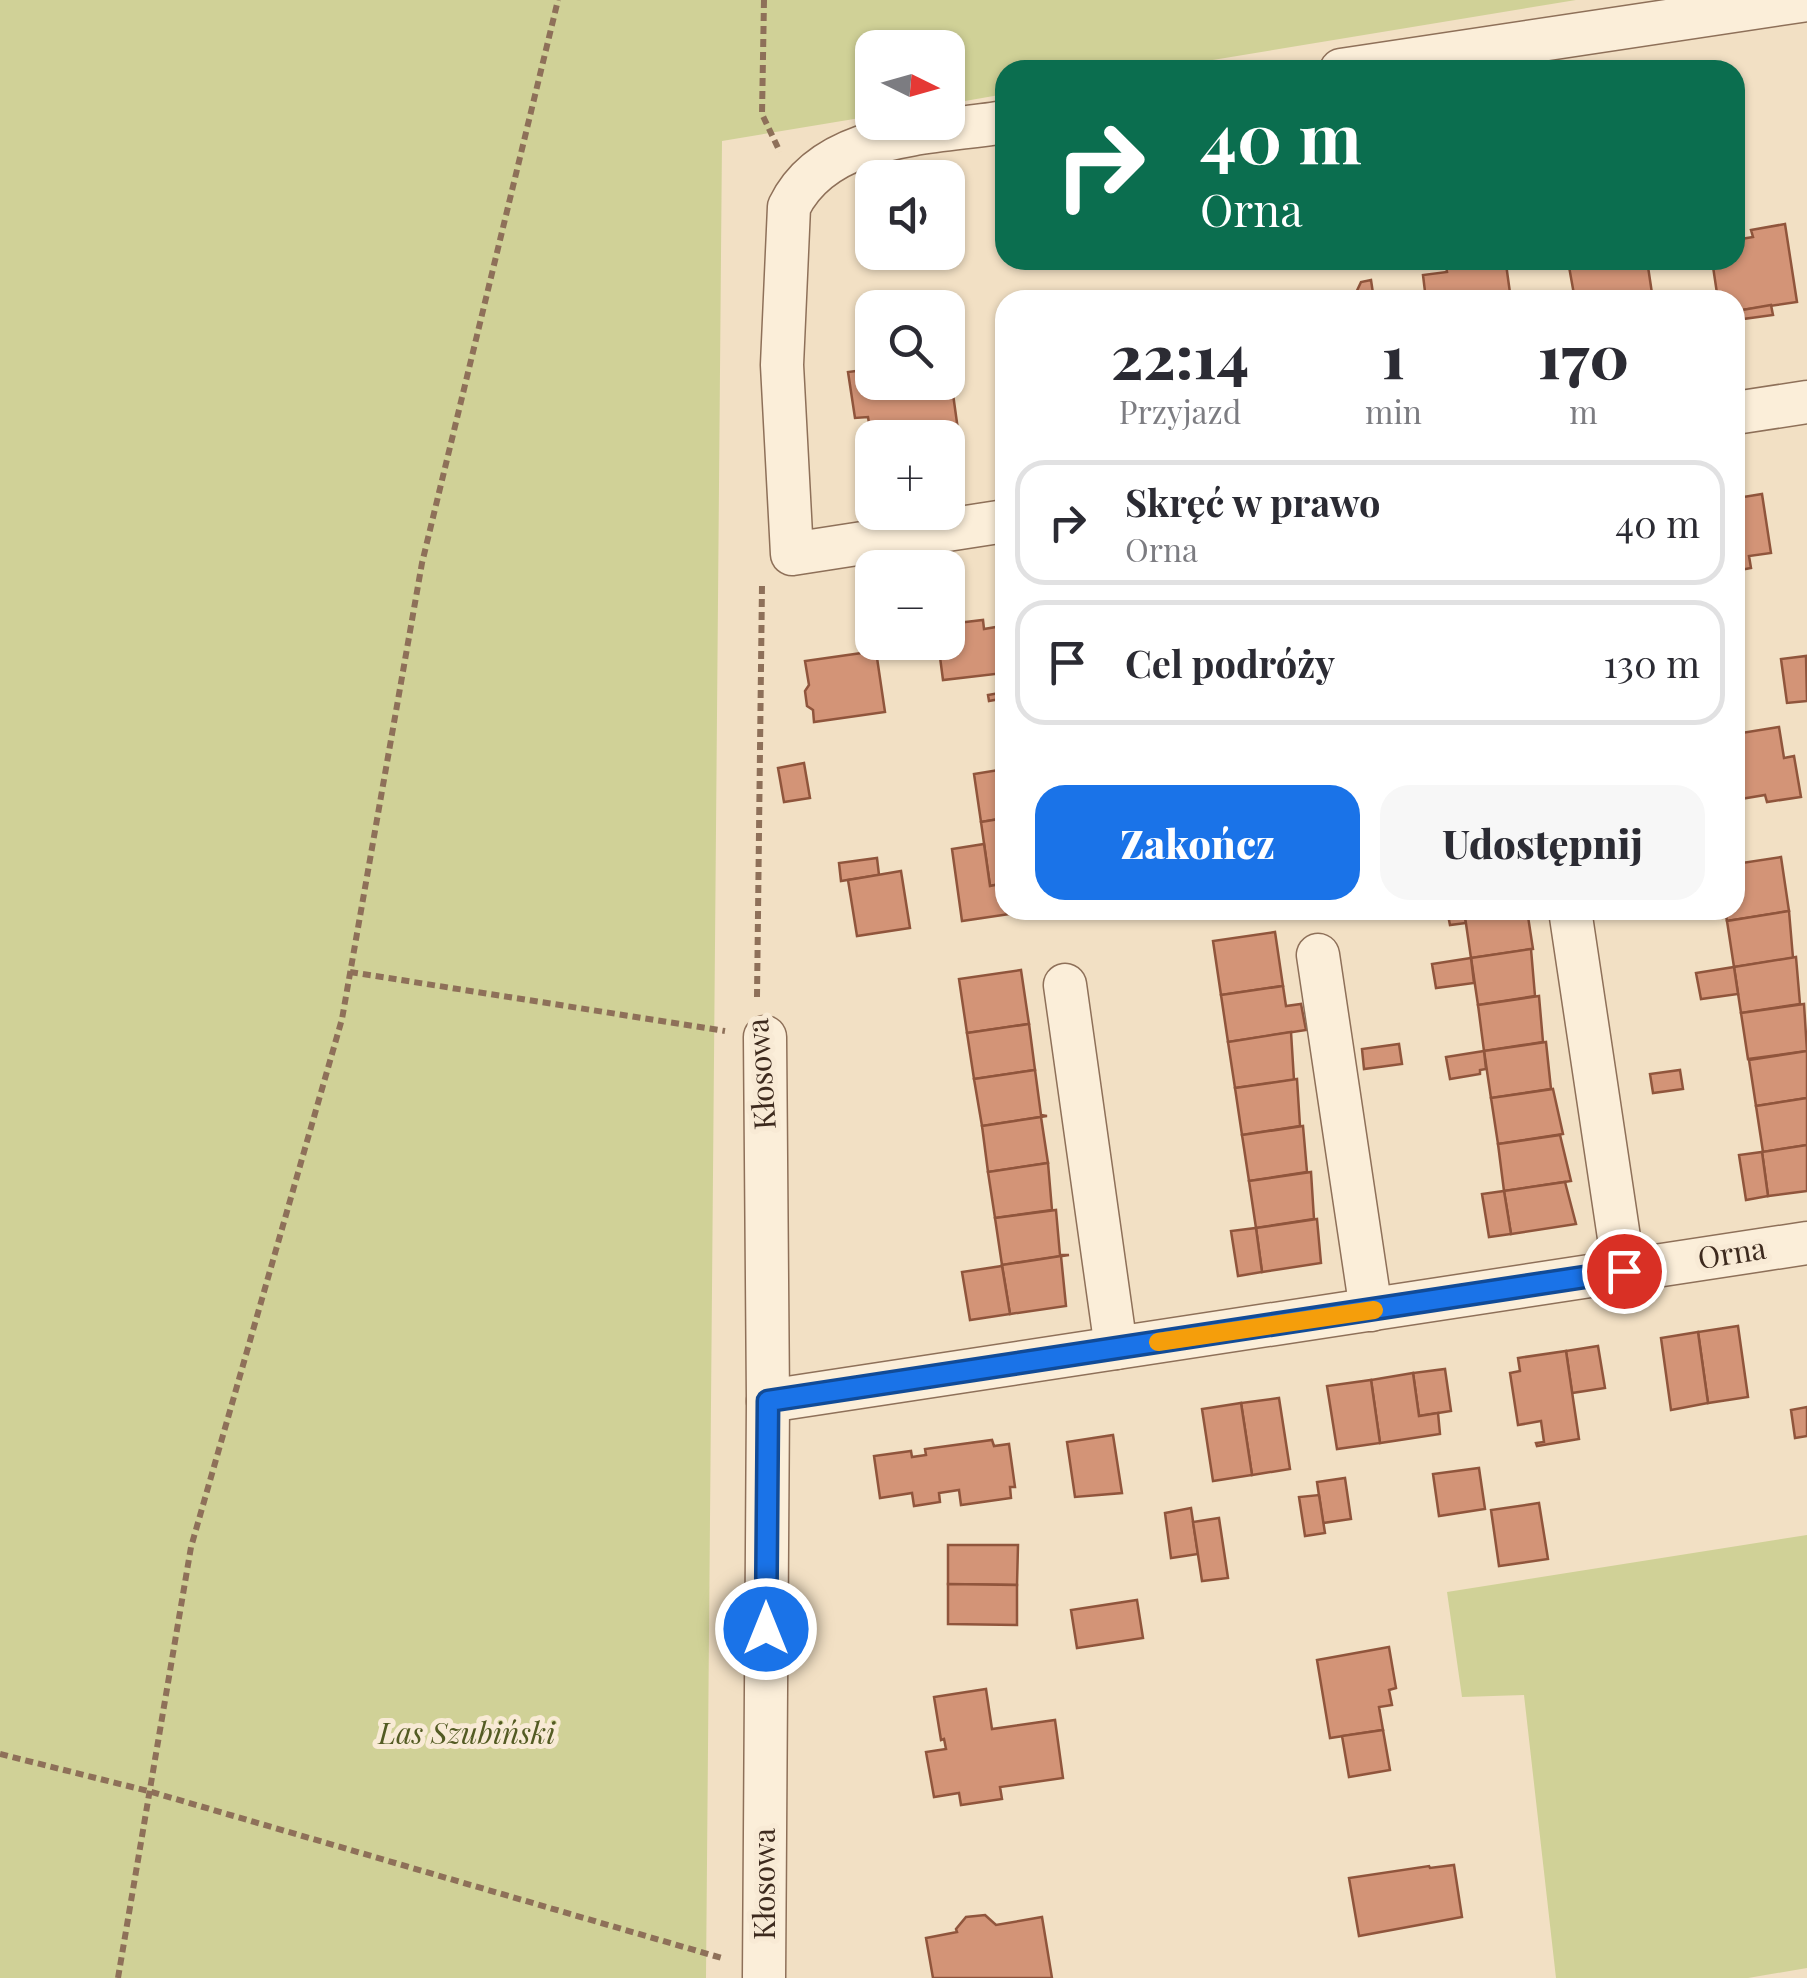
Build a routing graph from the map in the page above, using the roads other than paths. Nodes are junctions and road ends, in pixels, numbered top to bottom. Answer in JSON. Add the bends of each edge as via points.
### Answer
{"nodes":[{"id":1,"x":1807,"y":0,"type":"edge"},
{"id":2,"x":1408,"y":60,"type":"edge"},
{"id":3,"x":995,"y":124,"type":"edge"},
{"id":4,"x":1807,"y":402,"type":"edge"},
{"id":5,"x":1745,"y":411,"type":"edge"},
{"id":6,"x":995,"y":523,"type":"edge"},
{"id":7,"x":1571,"y":920,"type":"edge"},
{"id":8,"x":1318,"y":955,"type":"dead end"},
{"id":9,"x":1065,"y":985,"type":"dead end"},
{"id":10,"x":765,"y":1038,"type":"road end"},
{"id":11,"x":1807,"y":1243,"type":"edge"},
{"id":12,"x":1624,"y":1271,"type":"junction"},
{"id":13,"x":1371,"y":1310,"type":"junction"},
{"id":14,"x":1116,"y":1348,"type":"junction"},
{"id":15,"x":768,"y":1401,"type":"junction"},
{"id":16,"x":764,"y":1974,"type":"edge"}],
"edges":[{"from":1,"to":2,"type":"street"},
{"from":3,"to":6,"type":"street","via":[[854,148],[798,189],[789,207],[782,364],[792,554]]},
{"from":4,"to":5,"type":"street"},
{"from":7,"to":12,"type":"street"},
{"from":8,"to":13,"type":"street"},
{"from":9,"to":14,"type":"street"},
{"from":10,"to":15,"type":"street","name":"Kłosowa"},
{"from":11,"to":12,"type":"street","name":"Orna"},
{"from":12,"to":13,"type":"street","name":"Orna"},
{"from":13,"to":14,"type":"street","name":"Orna"},
{"from":14,"to":15,"type":"street","name":"Orna"},
{"from":15,"to":16,"type":"street","name":"Kłosowa"}]}
